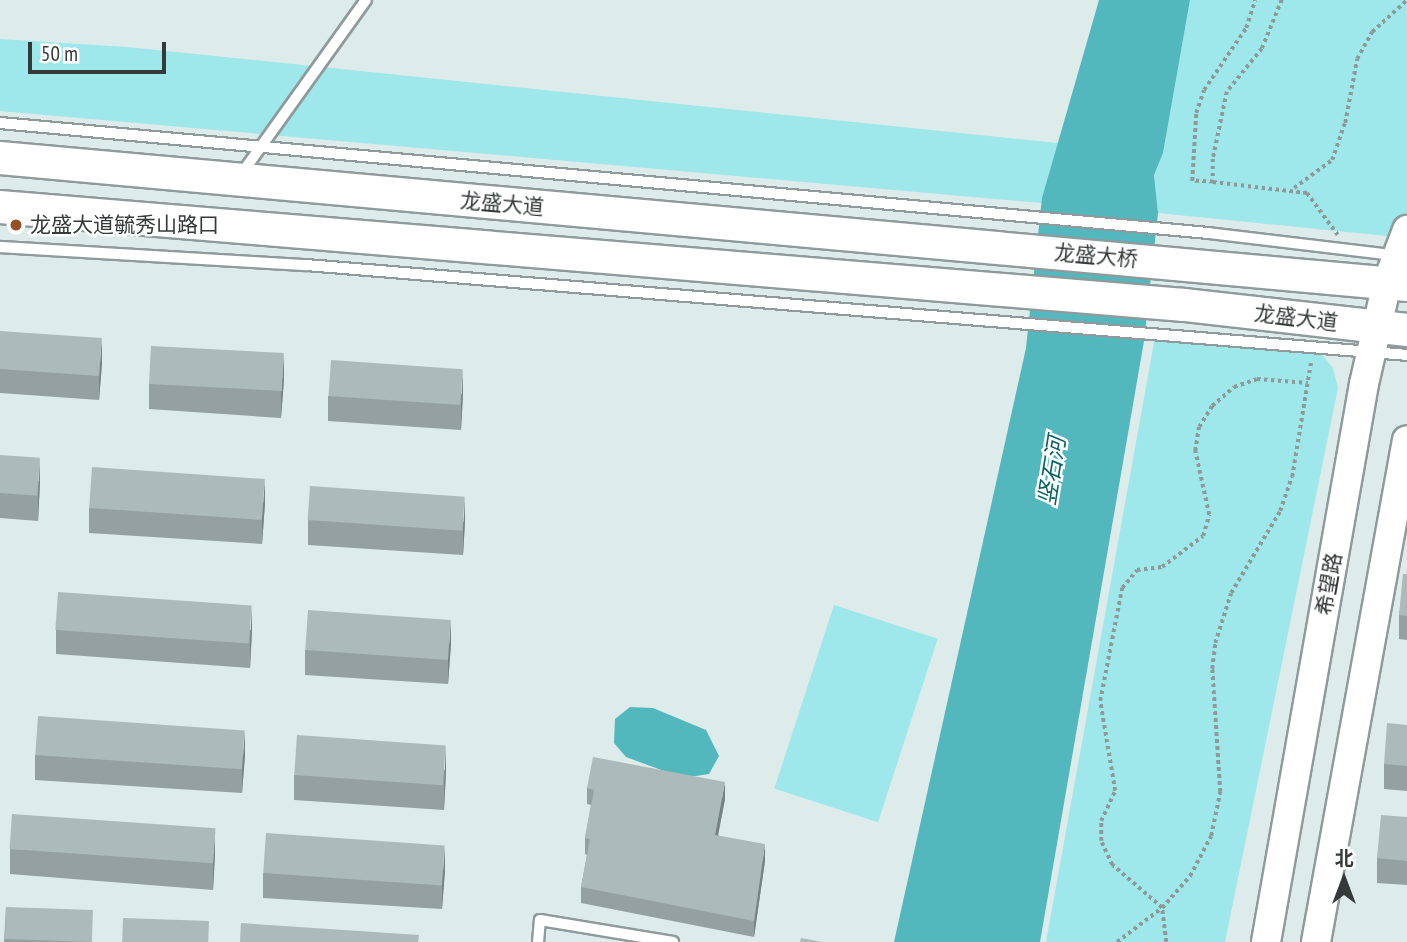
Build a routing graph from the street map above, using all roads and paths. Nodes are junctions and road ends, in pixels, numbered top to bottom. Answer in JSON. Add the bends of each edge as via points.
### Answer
{"nodes":[{"id":1,"x":366,"y":0,"type":"edge"},
{"id":2,"x":1255,"y":0,"type":"edge"},
{"id":3,"x":1282,"y":0,"type":"edge"},
{"id":4,"x":1407,"y":0,"type":"edge"},
{"id":5,"x":0,"y":123,"type":"edge"},
{"id":6,"x":0,"y":158,"type":"edge"},
{"id":7,"x":236,"y":181,"type":"junction"},
{"id":8,"x":1213,"y":181,"type":"junction"},
{"id":9,"x":1294,"y":188,"type":"junction"},
{"id":10,"x":0,"y":207,"type":"edge"},
{"id":11,"x":0,"y":247,"type":"edge"},
{"id":12,"x":1005,"y":248,"type":"joint"},
{"id":13,"x":1345,"y":249,"type":"junction"},
{"id":14,"x":1401,"y":262,"type":"edge"},
{"id":15,"x":1188,"y":263,"type":"joint"},
{"id":16,"x":1004,"y":291,"type":"joint"},
{"id":17,"x":1186,"y":319,"type":"junction"},
{"id":18,"x":1407,"y":330,"type":"edge"},
{"id":19,"x":1373,"y":339,"type":"junction"},
{"id":20,"x":1314,"y":345,"type":"junction"},
{"id":21,"x":1407,"y":355,"type":"edge"},
{"id":22,"x":1308,"y":383,"type":"junction"},
{"id":23,"x":1407,"y":440,"type":"edge"},
{"id":24,"x":1162,"y":908,"type":"junction"},
{"id":25,"x":538,"y":942,"type":"edge"},
{"id":26,"x":673,"y":942,"type":"edge"},
{"id":27,"x":1117,"y":942,"type":"edge"},
{"id":28,"x":1166,"y":942,"type":"edge"},
{"id":29,"x":1266,"y":942,"type":"edge"},
{"id":30,"x":1316,"y":942,"type":"edge"}],
"edges":[{"from":1,"to":7,"type":"lane"},
{"from":2,"to":8,"type":"path","via":[[1245,28],[1204,90],[1196,113],[1192,181]]},
{"from":3,"to":8,"type":"path","via":[[1262,49],[1227,92]]},
{"from":4,"to":9,"type":"path","via":[[1373,32],[1357,59],[1345,123],[1332,160]]},
{"from":5,"to":13,"type":"lane"},
{"from":6,"to":7,"type":"main road","name":"龙盛大道"},
{"from":7,"to":12,"type":"main road","name":"龙盛大道"},
{"from":8,"to":9,"type":"path"},
{"from":9,"to":13,"type":"path","via":[[1307,192],[1329,217]]},
{"from":10,"to":16,"type":"main road","name":"龙盛大道"},
{"from":11,"to":17,"type":"lane","via":[[306,265],[1010,322]]},
{"from":12,"to":15,"type":"main road","name":"龙盛大桥"},
{"from":13,"to":14,"type":"lane"},
{"from":14,"to":15,"type":"main road","name":"龙盛大道"},
{"from":14,"to":19,"type":"main road","name":"希望路"},
{"from":16,"to":17,"type":"main road","name":"龙盛大桥"},
{"from":17,"to":19,"type":"main road","name":"龙盛大道"},
{"from":17,"to":20,"type":"lane"},
{"from":18,"to":19,"type":"main road","name":"龙盛大道"},
{"from":19,"to":20,"type":"lane"},
{"from":19,"to":21,"type":"lane"},
{"from":19,"to":29,"type":"main road","name":"希望路"},
{"from":20,"to":22,"type":"path"},
{"from":22,"to":24,"type":"path","via":[[1292,477],[1280,511],[1231,593],[1215,643],[1212,669],[1220,792],[1211,836],[1190,877]]},
{"from":22,"to":24,"type":"path","via":[[1257,379],[1234,387],[1212,406],[1199,426],[1195,451],[1209,515],[1203,536],[1162,567],[1137,570],[1122,588],[1100,701],[1115,791],[1101,821],[1101,841],[1112,864]]},
{"from":23,"to":30,"type":"main road"},
{"from":24,"to":27,"type":"path"},
{"from":24,"to":28,"type":"path"},
{"from":25,"to":26,"type":"lane","via":[[540,920]]}]}
